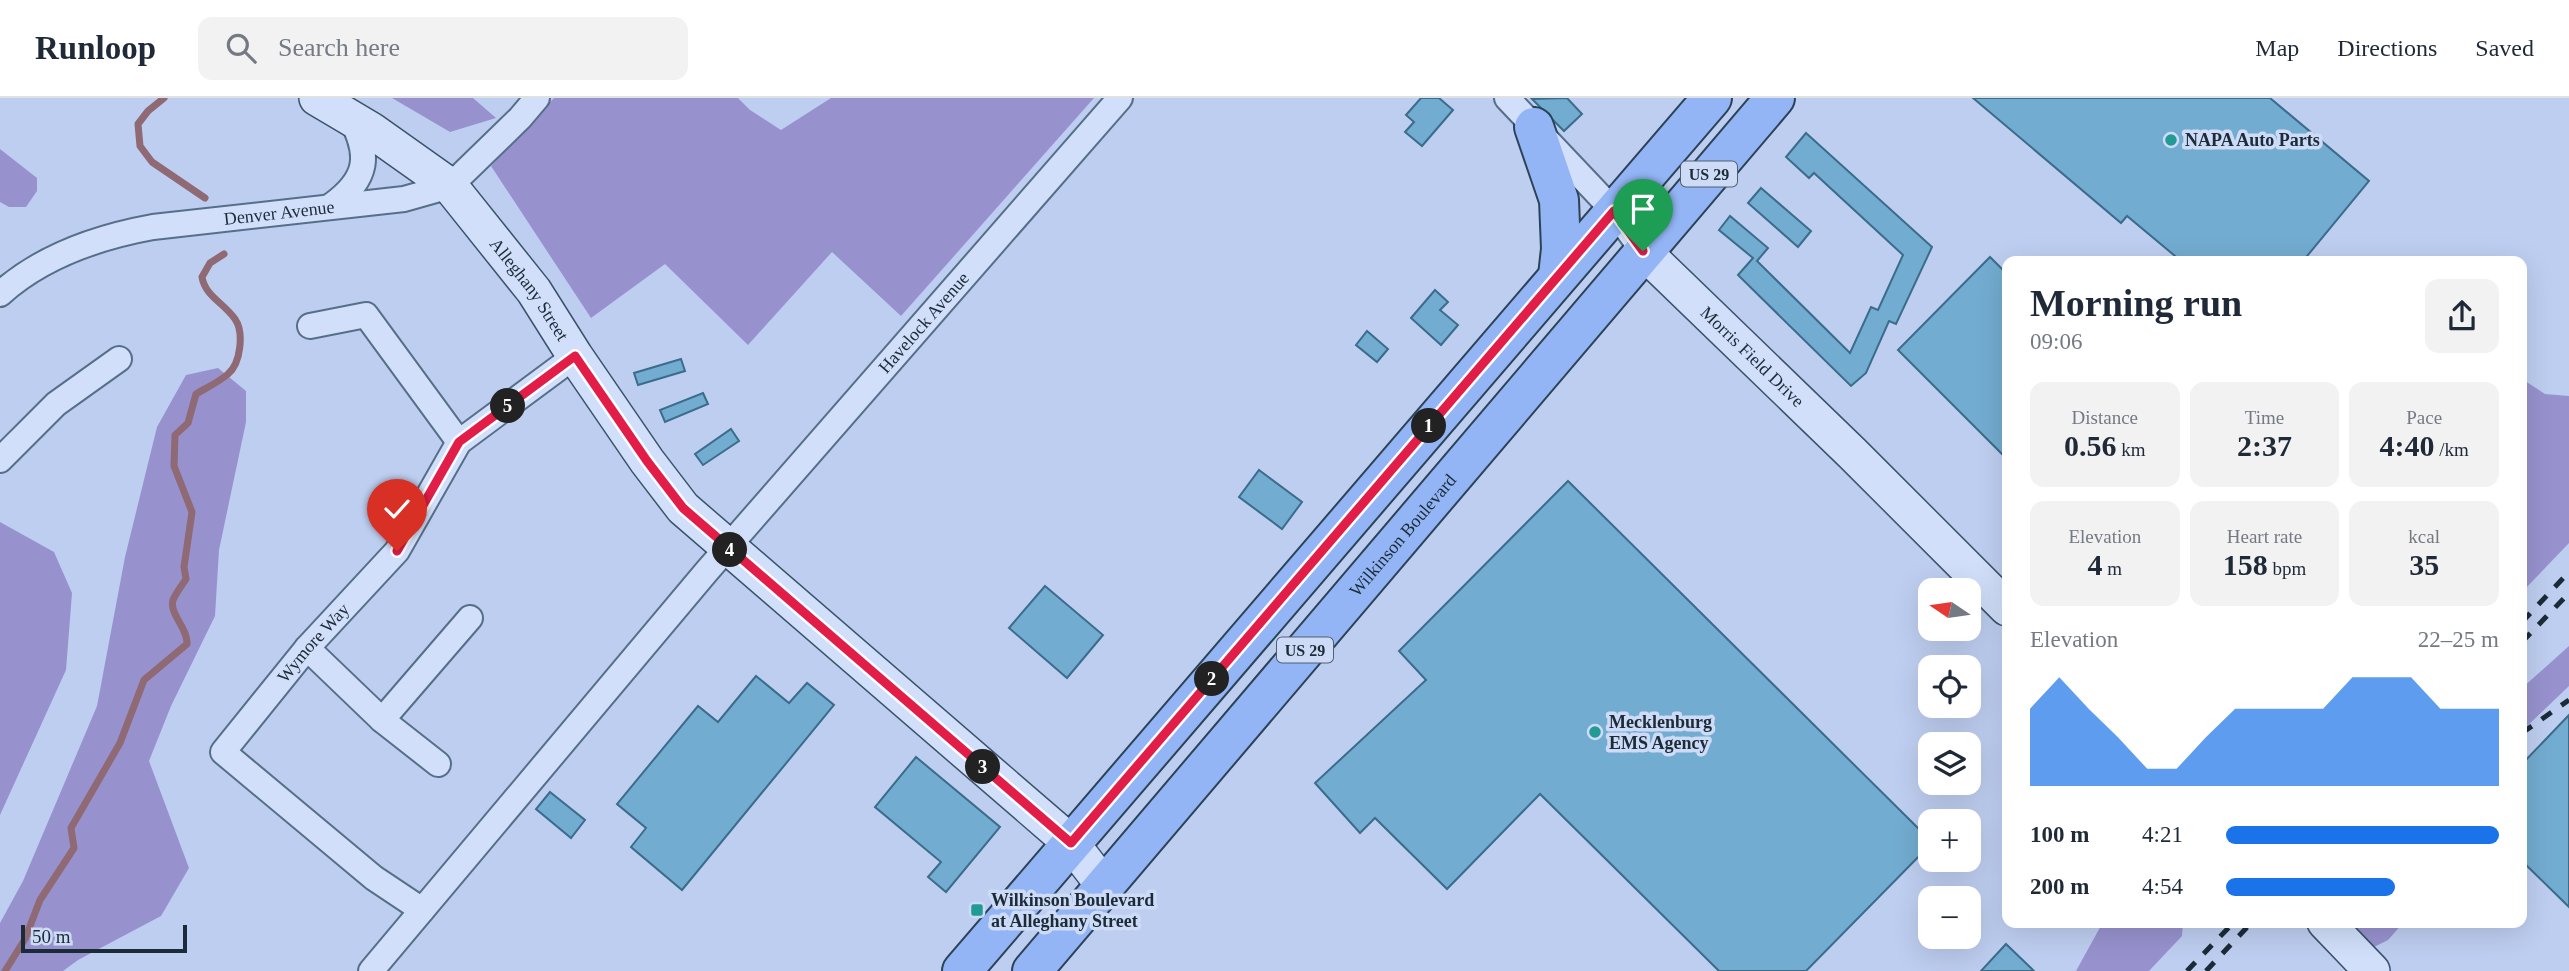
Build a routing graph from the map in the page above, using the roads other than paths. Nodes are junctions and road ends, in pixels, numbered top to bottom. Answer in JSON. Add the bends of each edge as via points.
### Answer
{"nodes":[{"id":1,"x":317,"y":98,"type":"edge"},
{"id":2,"x":537,"y":98,"type":"edge"},
{"id":3,"x":1120,"y":98,"type":"edge"},
{"id":4,"x":1507,"y":98,"type":"edge"},
{"id":5,"x":1712,"y":98,"type":"edge"},
{"id":6,"x":1775,"y":98,"type":"edge"},
{"id":7,"x":350,"y":117,"type":"junction"},
{"id":8,"x":1534,"y":127,"type":"junction"},
{"id":9,"x":450,"y":186,"type":"junction"},
{"id":10,"x":332,"y":205,"type":"junction"},
{"id":11,"x":1614,"y":211,"type":"junction"},
{"id":12,"x":1643,"y":251,"type":"junction"},
{"id":13,"x":1558,"y":276,"type":"junction"},
{"id":14,"x":0,"y":295,"type":"edge"},
{"id":15,"x":310,"y":326,"type":"dead end"},
{"id":16,"x":575,"y":356,"type":"junction"},
{"id":17,"x":119,"y":359,"type":"dead end"},
{"id":18,"x":459,"y":442,"type":"junction"},
{"id":19,"x":0,"y":460,"type":"edge"},
{"id":20,"x":729,"y":548,"type":"junction"},
{"id":21,"x":2002,"y":603,"type":"edge"},
{"id":22,"x":470,"y":618,"type":"dead end"},
{"id":23,"x":307,"y":648,"type":"junction"},
{"id":24,"x":382,"y":720,"type":"junction"},
{"id":25,"x":438,"y":764,"type":"dead end"},
{"id":26,"x":1071,"y":843,"type":"junction"},
{"id":27,"x":1105,"y":887,"type":"junction"},
{"id":28,"x":422,"y":910,"type":"junction"},
{"id":29,"x":2331,"y":928,"type":"edge"},
{"id":30,"x":371,"y":971,"type":"edge"},
{"id":31,"x":962,"y":971,"type":"edge"},
{"id":32,"x":1032,"y":971,"type":"edge"},
{"id":33,"x":2372,"y":971,"type":"edge"}],
"edges":[{"from":1,"to":7,"type":"street","name":"Alleghany Street"},
{"from":2,"to":9,"type":"street","name":"Denver Avenue"},
{"from":3,"to":20,"type":"street","name":"Havelock Avenue"},
{"from":4,"to":8,"type":"street","name":"Morris Field Drive"},
{"from":5,"to":11,"type":"main road","number":"US 29"},
{"from":6,"to":12,"type":"main road","name":"Wilkinson Boulevard","number":"US 29"},
{"from":7,"to":9,"type":"street","name":"Alleghany Street"},
{"from":7,"to":10,"type":"street","via":[[362,139],[364,156],[358,181]]},
{"from":8,"to":11,"type":"street","name":"Morris Field Drive"},
{"from":8,"to":13,"type":"main road","via":[[1559,200]]},
{"from":9,"to":10,"type":"street","name":"Denver Avenue","via":[[404,199]]},
{"from":9,"to":16,"type":"street","name":"Alleghany Street","via":[[534,291]]},
{"from":10,"to":14,"type":"street","name":"Denver Avenue","via":[[117,233],[38,265]]},
{"from":11,"to":12,"type":"street","name":"Morris Field Drive"},
{"from":11,"to":13,"type":"main road","number":"US 29"},
{"from":12,"to":21,"type":"street","name":"Morris Field Drive"},
{"from":12,"to":27,"type":"main road","name":"Wilkinson Boulevard","number":"US 29"},
{"from":13,"to":26,"type":"main road","number":"US 29"},
{"from":15,"to":18,"type":"street","via":[[366,315]]},
{"from":16,"to":18,"type":"street","name":"Wymore Way"},
{"from":16,"to":20,"type":"street","name":"Alleghany Street","via":[[683,508]]},
{"from":17,"to":19,"type":"street","via":[[56,404]]},
{"from":18,"to":23,"type":"street","name":"Wymore Way","via":[[397,551]]},
{"from":20,"to":26,"type":"street","name":"Alleghany Street"},
{"from":20,"to":28,"type":"street","name":"Havelock Avenue"},
{"from":22,"to":24,"type":"street"},
{"from":23,"to":24,"type":"street"},
{"from":23,"to":28,"type":"street","name":"Wymore Way","via":[[223,752],[374,878]]},
{"from":24,"to":25,"type":"street"},
{"from":26,"to":27,"type":"street","name":"Alleghany Street"},
{"from":26,"to":31,"type":"main road","number":"US 29"},
{"from":27,"to":32,"type":"main road","name":"Wilkinson Boulevard","number":"US 29"},
{"from":28,"to":30,"type":"street","name":"Havelock Avenue"},
{"from":29,"to":33,"type":"street"}]}
